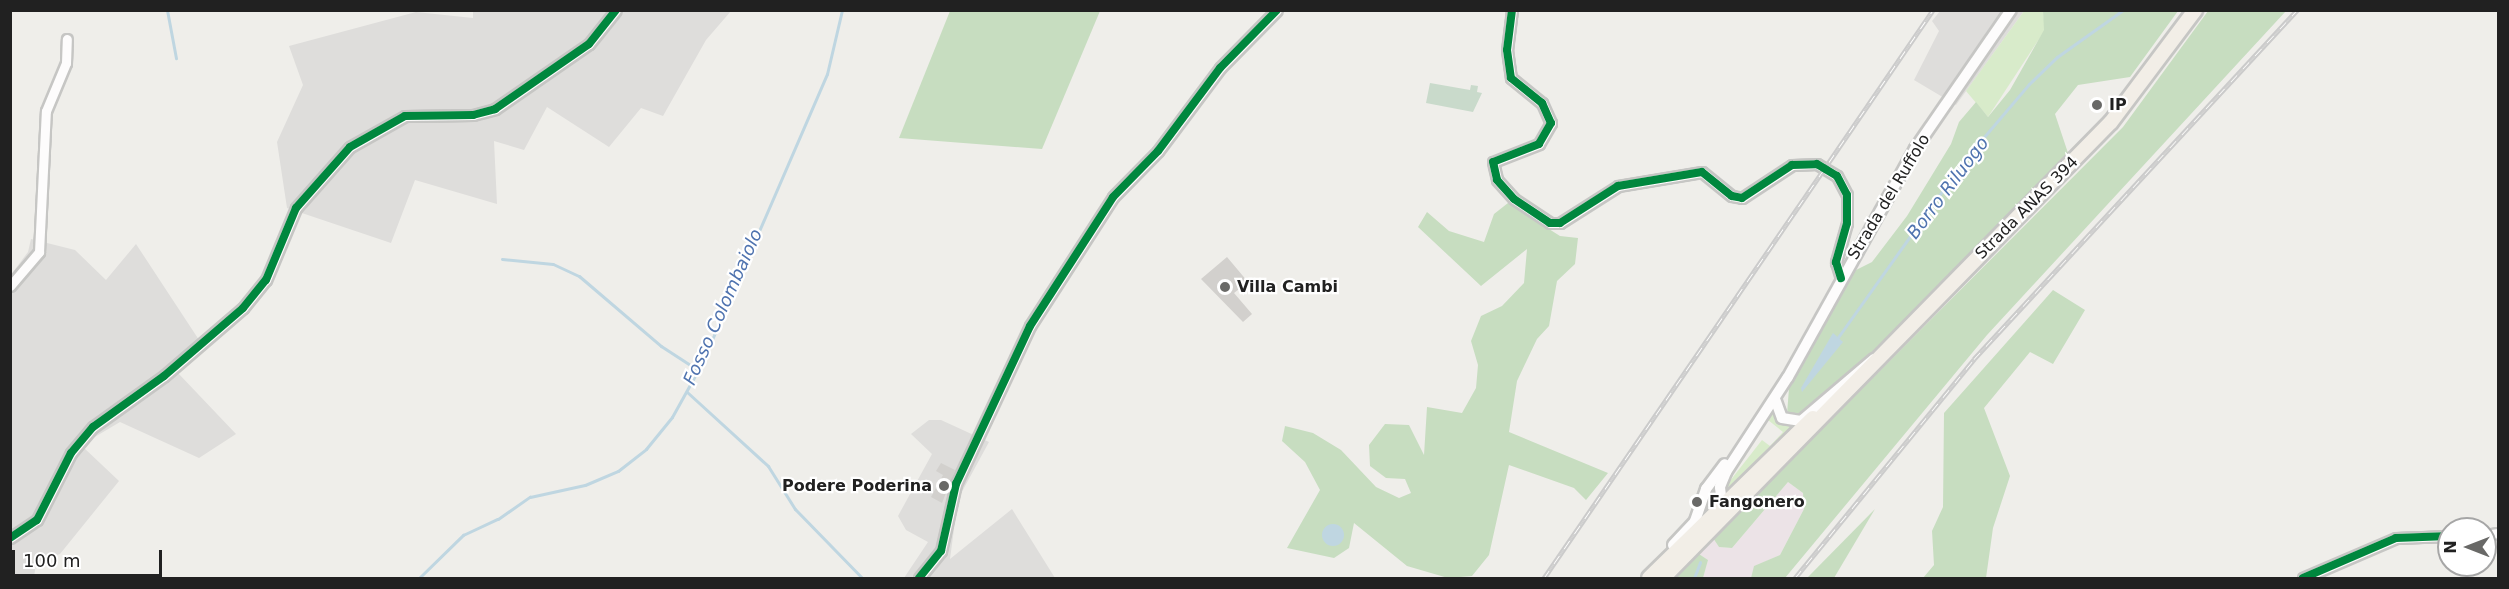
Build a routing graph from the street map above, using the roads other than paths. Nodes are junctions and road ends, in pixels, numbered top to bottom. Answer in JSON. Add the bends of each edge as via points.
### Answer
{"nodes":[{"id":1,"x":616,"y":10,"type":"edge"},
{"id":2,"x":1278,"y":10,"type":"edge"},
{"id":3,"x":1512,"y":10,"type":"edge"},
{"id":4,"x":2011,"y":10,"type":"edge"},
{"id":5,"x":2195,"y":10,"type":"edge"},
{"id":6,"x":67,"y":39,"type":"dead end"},
{"id":7,"x":1841,"y":278,"type":"junction"},
{"id":8,"x":10,"y":286,"type":"edge"},
{"id":9,"x":1880,"y":357,"type":"junction"},
{"id":10,"x":1774,"y":399,"type":"junction"},
{"id":11,"x":1759,"y":422,"type":"junction"},
{"id":12,"x":1703,"y":497,"type":"junction"},
{"id":13,"x":1720,"y":511,"type":"junction"},
{"id":14,"x":2437,"y":536,"type":"edge"},
{"id":15,"x":10,"y":538,"type":"edge"},
{"id":16,"x":919,"y":579,"type":"edge"},
{"id":17,"x":1647,"y":579,"type":"edge"},
{"id":18,"x":1663,"y":579,"type":"edge"},
{"id":19,"x":2303,"y":579,"type":"edge"}],
"edges":[{"from":1,"to":15,"type":"street","via":[[589,44],[495,109],[473,115],[405,116],[350,147],[296,208],[266,280],[243,308],[164,376],[93,427],[71,453],[37,520]]},
{"from":2,"to":16,"type":"street","via":[[1220,68],[1158,151],[1113,197],[1030,326],[993,416],[956,484],[941,550]]},
{"from":3,"to":7,"type":"street","via":[[1507,50],[1511,78],[1542,103],[1551,123],[1539,144],[1493,162],[1497,180],[1514,199],[1550,223],[1560,223],[1618,186],[1702,172],[1732,196],[1742,198],[1792,165],[1817,164],[1837,176],[1848,198],[1836,262]]},
{"from":4,"to":7,"type":"street","name":"Strada del Ruffolo","via":[[1915,149]]},
{"from":5,"to":9,"type":"main road","name":"Strada ANAS 394","via":[[2116,117]]},
{"from":6,"to":8,"type":"street","via":[[66,63],[46,111],[39,252]]},
{"from":7,"to":10,"type":"street","name":"Strada del Ruffolo"},
{"from":9,"to":10,"type":"street","via":[[1860,367],[1801,421],[1782,418]]},
{"from":9,"to":13,"type":"main road","name":"Strada ANAS 394","via":[[1845,392],[1796,431]]},
{"from":10,"to":11,"type":"street","name":"Strada del Ruffolo"},
{"from":11,"to":12,"type":"street","name":"Strada del Ruffolo"},
{"from":11,"to":13,"type":"street","name":"Strada del Ruffolo","via":[[1722,480]]},
{"from":12,"to":13,"type":"street"},
{"from":12,"to":17,"type":"street","name":"Strada del Ruffolo","via":[[1693,525]]},
{"from":13,"to":17,"type":"main road"},
{"from":13,"to":18,"type":"main road"},
{"from":14,"to":19,"type":"street","via":[[2396,538]]}]}
